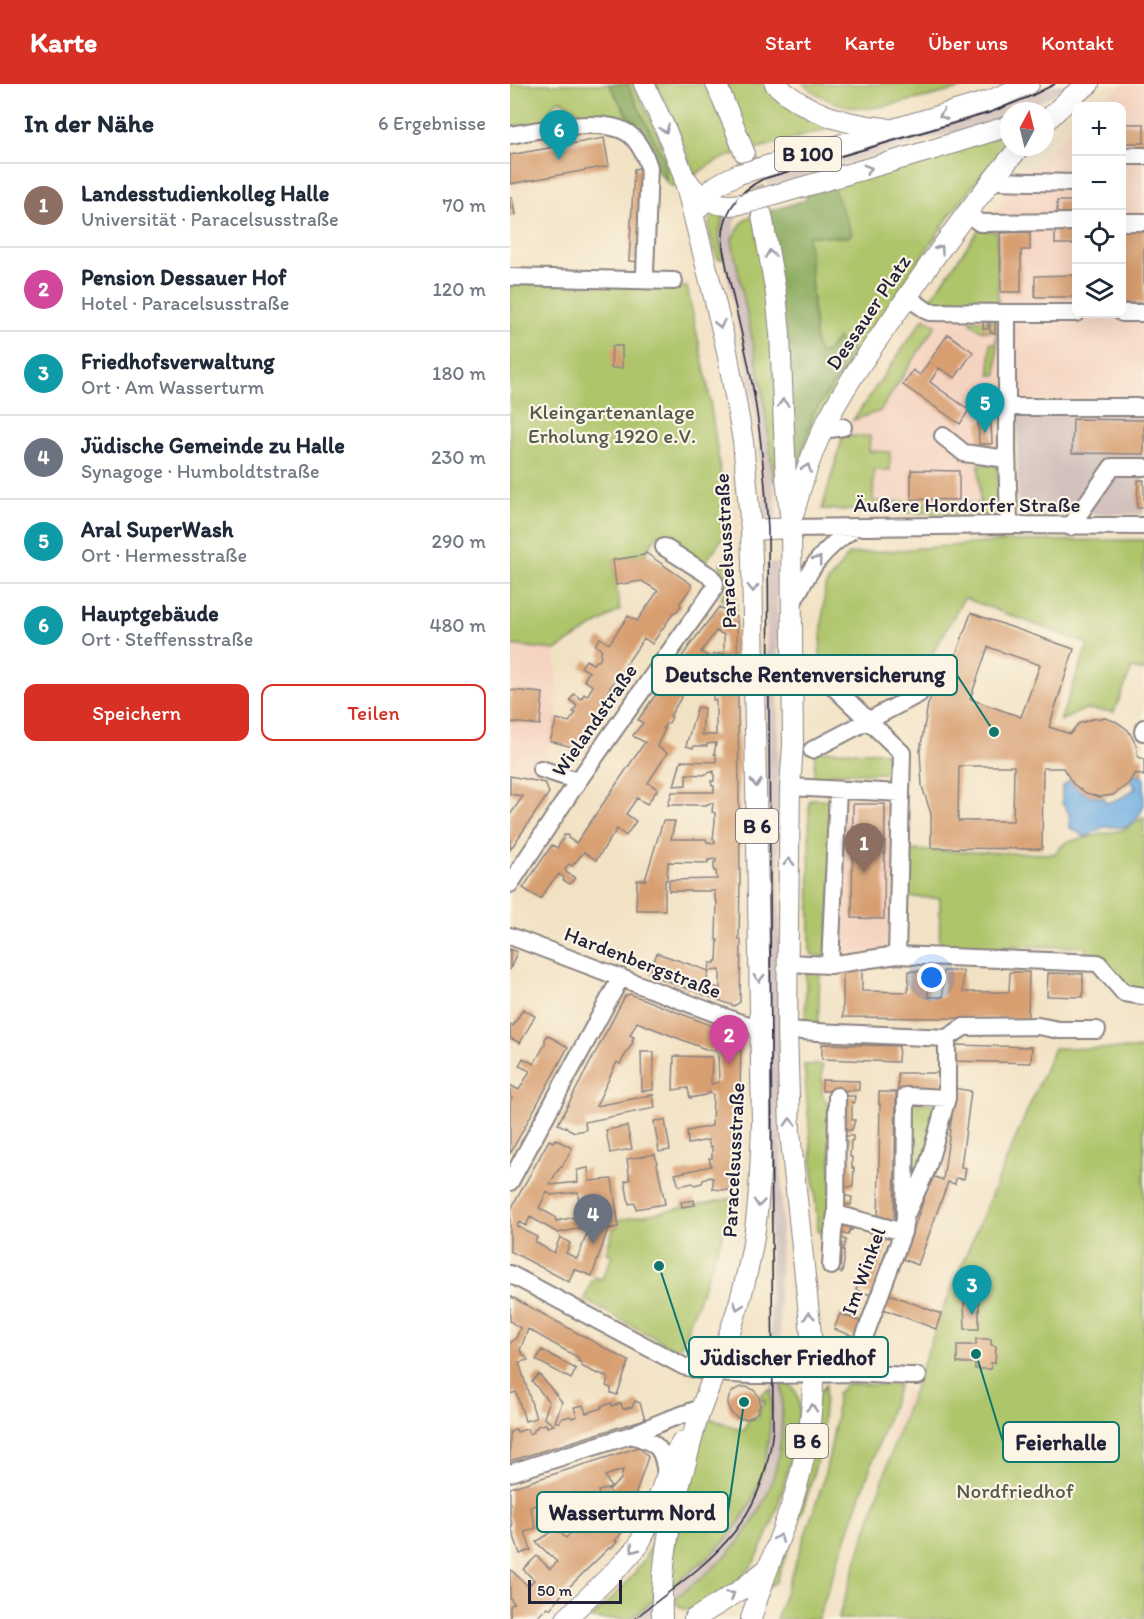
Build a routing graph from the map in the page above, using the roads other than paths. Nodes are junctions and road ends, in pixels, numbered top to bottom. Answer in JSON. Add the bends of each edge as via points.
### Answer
{"nodes":[{"id":1,"x":644,"y":84,"type":"edge"},
{"id":2,"x":716,"y":84,"type":"edge"},
{"id":3,"x":776,"y":84,"type":"edge"},
{"id":4,"x":1029,"y":84,"type":"edge"},
{"id":5,"x":1089,"y":84,"type":"edge"},
{"id":6,"x":1071,"y":97,"type":"junction"},
{"id":7,"x":1054,"y":105,"type":"edge"},
{"id":8,"x":1054,"y":113,"type":"edge"},
{"id":9,"x":897,"y":129,"type":"junction"},
{"id":10,"x":1000,"y":129,"type":"edge"},
{"id":11,"x":510,"y":135,"type":"edge"},
{"id":12,"x":744,"y":152,"type":"tunnel mouth"},
{"id":13,"x":1012,"y":156,"type":"edge"},
{"id":14,"x":1126,"y":156,"type":"edge"},
{"id":15,"x":1144,"y":156,"type":"edge"},
{"id":16,"x":683,"y":174,"type":"junction"},
{"id":17,"x":990,"y":181,"type":"junction"},
{"id":18,"x":1072,"y":183,"type":"edge"},
{"id":19,"x":704,"y":198,"type":"junction"},
{"id":20,"x":966,"y":213,"type":"junction"},
{"id":21,"x":762,"y":215,"type":"tunnel mouth"},
{"id":22,"x":1072,"y":222,"type":"edge"},
{"id":23,"x":1126,"y":222,"type":"edge"},
{"id":24,"x":1144,"y":222,"type":"edge"},
{"id":25,"x":697,"y":229,"type":"junction"},
{"id":26,"x":510,"y":277,"type":"edge"},
{"id":27,"x":643,"y":280,"type":"junction"},
{"id":28,"x":674,"y":281,"type":"dead end"},
{"id":29,"x":907,"y":297,"type":"junction"},
{"id":30,"x":1007,"y":313,"type":"junction"},
{"id":31,"x":1072,"y":313,"type":"edge"},
{"id":32,"x":1126,"y":313,"type":"edge"},
{"id":33,"x":1144,"y":313,"type":"edge"},
{"id":34,"x":1007,"y":406,"type":"junction"},
{"id":35,"x":1144,"y":407,"type":"edge"},
{"id":36,"x":843,"y":427,"type":"dead end"},
{"id":37,"x":823,"y":430,"type":"junction"},
{"id":38,"x":943,"y":436,"type":"dead end"},
{"id":39,"x":1007,"y":459,"type":"junction"},
{"id":40,"x":1144,"y":467,"type":"edge"},
{"id":41,"x":1009,"y":525,"type":"junction"},
{"id":42,"x":791,"y":526,"type":"junction"},
{"id":43,"x":1144,"y":526,"type":"edge"},
{"id":44,"x":856,"y":527,"type":"junction"},
{"id":45,"x":1070,"y":527,"type":"junction"},
{"id":46,"x":751,"y":530,"type":"junction"},
{"id":47,"x":664,"y":547,"type":"dead end"},
{"id":48,"x":792,"y":604,"type":"junction"},
{"id":49,"x":816,"y":670,"type":"dead end"},
{"id":50,"x":919,"y":694,"type":"dead end"},
{"id":51,"x":868,"y":721,"type":"junction"},
{"id":52,"x":812,"y":750,"type":"dead end"},
{"id":53,"x":541,"y":769,"type":"dead end"},
{"id":54,"x":578,"y":781,"type":"junction"},
{"id":55,"x":790,"y":787,"type":"junction"},
{"id":56,"x":838,"y":790,"type":"junction"},
{"id":57,"x":901,"y":793,"type":"junction"},
{"id":58,"x":510,"y":884,"type":"edge"},
{"id":59,"x":510,"y":936,"type":"edge"},
{"id":60,"x":897,"y":955,"type":"junction"},
{"id":61,"x":787,"y":963,"type":"junction"},
{"id":62,"x":830,"y":965,"type":"junction"},
{"id":63,"x":621,"y":977,"type":"junction"},
{"id":64,"x":1144,"y":996,"type":"edge"},
{"id":65,"x":760,"y":1027,"type":"junction"},
{"id":66,"x":787,"y":1030,"type":"junction"},
{"id":67,"x":1096,"y":1030,"type":"dead end"},
{"id":68,"x":947,"y":1038,"type":"junction"},
{"id":69,"x":837,"y":1096,"type":"dead end"},
{"id":70,"x":947,"y":1098,"type":"junction"},
{"id":71,"x":510,"y":1182,"type":"edge"},
{"id":72,"x":836,"y":1214,"type":"junction"},
{"id":73,"x":904,"y":1225,"type":"junction"},
{"id":74,"x":831,"y":1266,"type":"dead end"},
{"id":75,"x":510,"y":1274,"type":"edge"},
{"id":76,"x":716,"y":1372,"type":"junction"},
{"id":77,"x":851,"y":1373,"type":"junction"},
{"id":78,"x":814,"y":1375,"type":"junction"},
{"id":79,"x":918,"y":1376,"type":"dead end"},
{"id":80,"x":700,"y":1413,"type":"junction"},
{"id":81,"x":632,"y":1435,"type":"junction"},
{"id":82,"x":510,"y":1473,"type":"edge"},
{"id":83,"x":666,"y":1477,"type":"junction"},
{"id":84,"x":673,"y":1507,"type":"junction"},
{"id":85,"x":767,"y":1569,"type":"junction"},
{"id":86,"x":566,"y":1619,"type":"edge"},
{"id":87,"x":662,"y":1619,"type":"edge"},
{"id":88,"x":694,"y":1619,"type":"edge"},
{"id":89,"x":751,"y":1619,"type":"edge"}],
"edges":[{"from":1,"to":16,"type":"main road","name":"Paracelsusstraße","one_way":true},
{"from":2,"to":12,"type":"main road"},
{"from":3,"to":9,"type":"main road","via":[[798,103],[830,118]]},
{"from":4,"to":9,"type":"main road","number":"B 100","one_way":true,"via":[[989,101]]},
{"from":5,"to":6,"type":"main road"},
{"from":6,"to":7,"type":"main road"},
{"from":6,"to":8,"type":"main road"},
{"from":9,"to":19,"type":"main road","number":"B 100","bridge":true,"via":[[739,174],[719,183]]},
{"from":19,"to":10,"type":"main road","number":"B 100","one_way":true,"bridge":true,"via":[[723,205],[747,202]]},
{"from":11,"to":27,"type":"street","via":[[564,126],[609,126],[632,136],[649,167]]},
{"from":13,"to":17,"type":"main road","name":"Dessauer Platz"},
{"from":14,"to":15,"type":"street"},
{"from":16,"to":19,"type":"main road"},
{"from":16,"to":25,"type":"main road","name":"Paracelsusstraße"},
{"from":17,"to":18,"type":"street"},
{"from":17,"to":20,"type":"main road","name":"Dessauer Platz"},
{"from":19,"to":25,"type":"main road","name":"Paracelsusstraße"},
{"from":20,"to":22,"type":"street","via":[[980,223]]},
{"from":29,"to":20,"type":"main road","name":"Dessauer Platz","one_way":true},
{"from":42,"to":21,"type":"main road","one_way":true,"via":[[780,333]]},
{"from":23,"to":24,"type":"street"},
{"from":25,"to":46,"type":"main road","name":"Paracelsusstraße","number":"B 6","one_way":true,"via":[[729,362],[743,441]]},
{"from":26,"to":27,"type":"street"},
{"from":27,"to":28,"type":"street"},
{"from":29,"to":30,"type":"street","via":[[929,312]]},
{"from":29,"to":37,"type":"main road","name":"Dessauer Platz","via":[[864,359]]},
{"from":30,"to":31,"type":"street"},
{"from":30,"to":34,"type":"street"},
{"from":32,"to":33,"type":"street"},
{"from":34,"to":35,"type":"street"},
{"from":34,"to":39,"type":"street"},
{"from":36,"to":37,"type":"street"},
{"from":42,"to":37,"type":"main road","name":"Dessauer Platz","one_way":true,"via":[[801,484]]},
{"from":38,"to":39,"type":"street","via":[[964,453]]},
{"from":39,"to":41,"type":"street"},
{"from":40,"to":45,"type":"street","via":[[1112,467]]},
{"from":41,"to":44,"type":"street","name":"Äußere Hordorfer Straße"},
{"from":41,"to":45,"type":"street","name":"Äußere Hordorfer Straße"},
{"from":42,"to":44,"type":"street","name":"Äußere Hordorfer Straße"},
{"from":42,"to":46,"type":"main road"},
{"from":42,"to":48,"type":"main road","number":"B 6"},
{"from":43,"to":45,"type":"street","name":"Äußere Hordorfer Straße"},
{"from":48,"to":44,"type":"street","one_way":true,"via":[[816,561]]},
{"from":46,"to":65,"type":"main road","name":"Paracelsusstraße","number":"B 6","one_way":true},
{"from":47,"to":54,"type":"street","name":"Wielandstraße","via":[[710,576],[714,589]]},
{"from":48,"to":55,"type":"main road","number":"B 6"},
{"from":49,"to":51,"type":"street"},
{"from":50,"to":51,"type":"street"},
{"from":51,"to":52,"type":"street"},
{"from":51,"to":57,"type":"street","via":[[902,753]]},
{"from":53,"to":54,"type":"street"},
{"from":54,"to":58,"type":"street","name":"Wielandstraße"},
{"from":55,"to":56,"type":"street"},
{"from":61,"to":55,"type":"main road","number":"B 6","one_way":true},
{"from":56,"to":57,"type":"street"},
{"from":56,"to":62,"type":"street"},
{"from":57,"to":60,"type":"street"},
{"from":59,"to":63,"type":"street","name":"Hardenbergstraße"},
{"from":60,"to":62,"type":"street"},
{"from":60,"to":64,"type":"street","via":[[1098,963],[1124,993]]},
{"from":61,"to":62,"type":"street"},
{"from":61,"to":66,"type":"main road","number":"B 6"},
{"from":63,"to":65,"type":"street","name":"Hardenbergstraße"},
{"from":63,"to":71,"type":"street"},
{"from":65,"to":76,"type":"main road","name":"Paracelsusstraße","number":"B 6","one_way":true,"via":[[762,1123],[758,1210],[745,1282]]},
{"from":66,"to":68,"type":"street"},
{"from":78,"to":66,"type":"main road","number":"B 6","one_way":true,"via":[[790,1132]]},
{"from":67,"to":68,"type":"street","via":[[964,1027]]},
{"from":68,"to":70,"type":"street","name":"Im Winkel"},
{"from":69,"to":72,"type":"street"},
{"from":70,"to":73,"type":"street","name":"Im Winkel","via":[[927,1169]]},
{"from":70,"to":73,"type":"street","name":"Im Winkel","via":[[906,1096]]},
{"from":72,"to":73,"type":"street"},
{"from":72,"to":74,"type":"street"},
{"from":73,"to":77,"type":"street","name":"Im Winkel"},
{"from":75,"to":76,"type":"street","via":[[682,1366]]},
{"from":76,"to":78,"type":"street"},
{"from":76,"to":80,"type":"main road","name":"Paracelsusstraße","number":"B 6"},
{"from":77,"to":78,"type":"street"},
{"from":77,"to":79,"type":"street"},
{"from":85,"to":78,"type":"main road","number":"B 6","one_way":true,"via":[[791,1506],[807,1443]]},
{"from":80,"to":81,"type":"street","via":[[667,1420]]},
{"from":80,"to":83,"type":"main road","via":[[674,1455]]},
{"from":80,"to":84,"type":"main road","name":"Paracelsusstraße","number":"B 6"},
{"from":81,"to":82,"type":"street"},
{"from":81,"to":83,"type":"street","via":[[659,1447],[665,1459]]},
{"from":83,"to":84,"type":"street"},
{"from":83,"to":86,"type":"main road","one_way":true,"via":[[638,1546]]},
{"from":84,"to":87,"type":"main road","name":"Paracelsusstraße","number":"B 6","via":[[662,1583]]},
{"from":88,"to":85,"type":"main road","one_way":true},
{"from":85,"to":89,"type":"main road","number":"B 6"}]}
